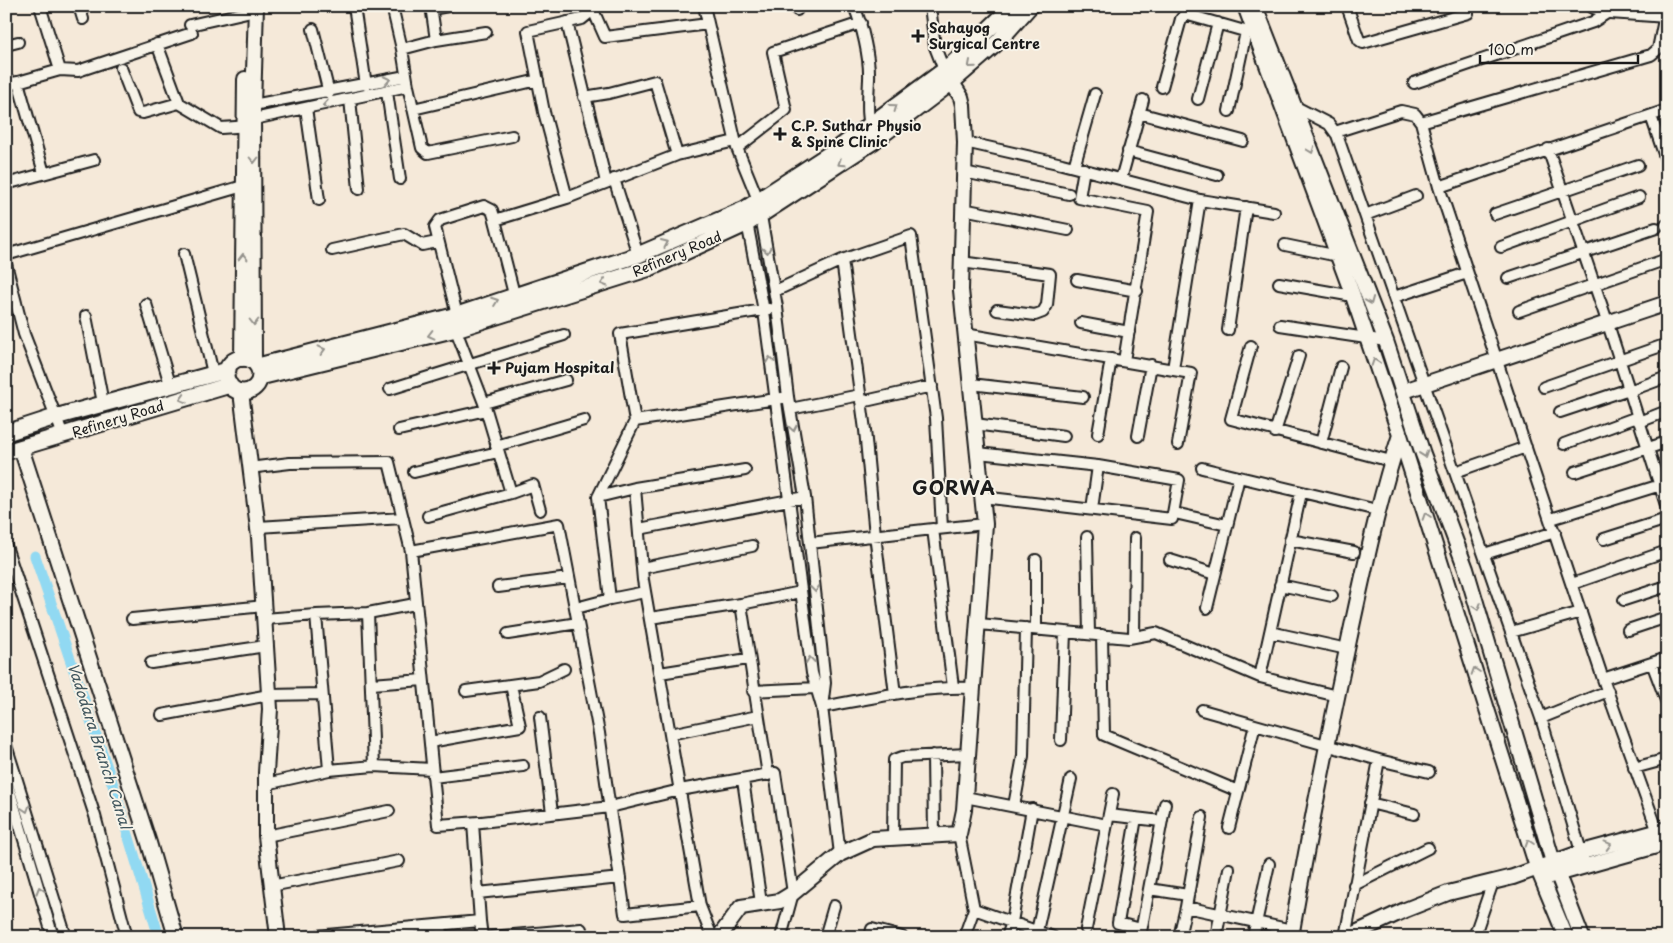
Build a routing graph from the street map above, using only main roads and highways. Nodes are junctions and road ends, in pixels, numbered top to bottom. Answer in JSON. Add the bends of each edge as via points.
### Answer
{"nodes":[{"id":1,"x":1013,"y":6,"type":"edge"},
{"id":2,"x":1030,"y":6,"type":"edge"},
{"id":3,"x":948,"y":76,"type":"junction"},
{"id":4,"x":753,"y":212,"type":"junction"},
{"id":5,"x":454,"y":320,"type":"junction"},
{"id":6,"x":254,"y":366,"type":"junction"},
{"id":7,"x":220,"y":371,"type":"junction"},
{"id":8,"x":236,"y":389,"type":"junction"},
{"id":9,"x":7,"y":429,"type":"edge"},
{"id":10,"x":6,"y":452,"type":"edge"}],
"edges":[{"from":1,"to":3,"type":"main road","name":"Refinery Road"},
{"from":2,"to":3,"type":"main road","name":"Refinery Road","one_way":true,"via":[[998,42]]},
{"from":4,"to":3,"type":"main road","name":"Refinery Road","one_way":true,"via":[[868,126]]},
{"from":3,"to":4,"type":"main road","name":"Refinery Road","one_way":true,"via":[[874,141]]},
{"from":5,"to":4,"type":"main road","name":"Refinery Road","one_way":true,"via":[[514,294],[638,255]]},
{"from":4,"to":5,"type":"main road","name":"Refinery Road","one_way":true,"via":[[650,268]]},
{"from":5,"to":6,"type":"main road","name":"Refinery Road"},
{"from":6,"to":7,"type":"main road","via":[[234,361]]},
{"from":6,"to":8,"type":"main road","name":"Refinery Road","via":[[256,387]]},
{"from":7,"to":8,"type":"main road"},
{"from":7,"to":9,"type":"main road","name":"Refinery Road"},
{"from":8,"to":10,"type":"main road","name":"Refinery Road","one_way":true}]}
